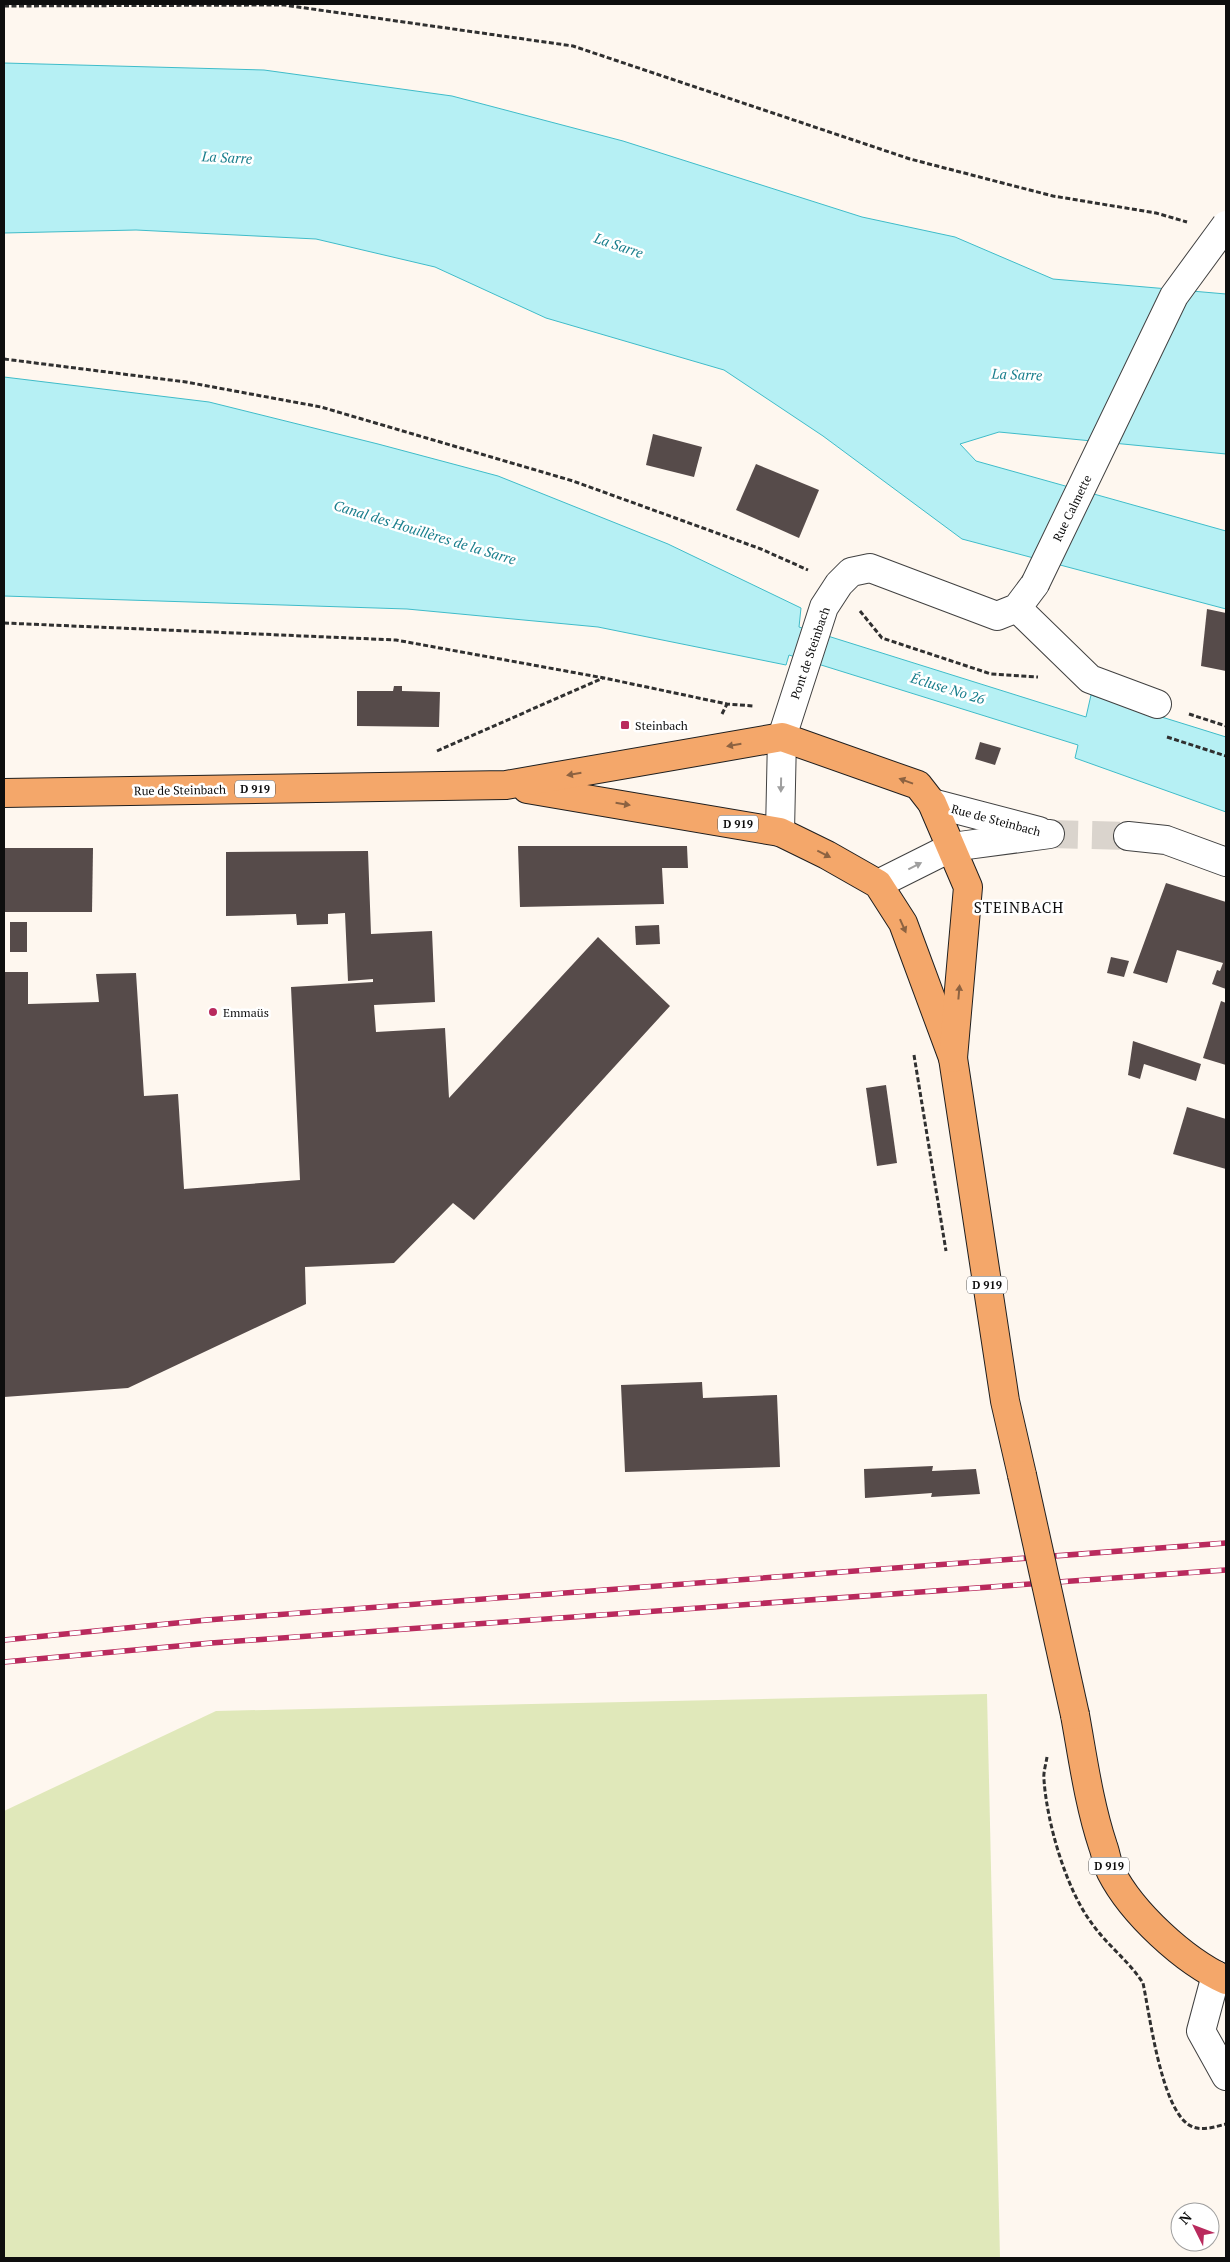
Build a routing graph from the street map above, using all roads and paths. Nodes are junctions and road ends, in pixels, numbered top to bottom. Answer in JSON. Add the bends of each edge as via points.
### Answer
{"nodes":[{"id":1,"x":4,"y":6,"type":"edge"},
{"id":2,"x":1191,"y":224,"type":"dead end"},
{"id":3,"x":1226,"y":225,"type":"edge"},
{"id":4,"x":4,"y":359,"type":"edge"},
{"id":5,"x":831,"y":595,"type":"junction"},
{"id":6,"x":1017,"y":608,"type":"junction"},
{"id":7,"x":4,"y":623,"type":"edge"},
{"id":8,"x":604,"y":678,"type":"junction"},
{"id":9,"x":1090,"y":679,"type":"junction"},
{"id":10,"x":727,"y":704,"type":"dead end"},
{"id":11,"x":1157,"y":704,"type":"joint"},
{"id":12,"x":1226,"y":726,"type":"edge"},
{"id":13,"x":782,"y":737,"type":"junction"},
{"id":14,"x":430,"y":754,"type":"dead end"},
{"id":15,"x":506,"y":786,"type":"junction"},
{"id":16,"x":4,"y":792,"type":"edge"},
{"id":17,"x":932,"y":803,"type":"junction"},
{"id":18,"x":780,"y":832,"type":"junction"},
{"id":19,"x":1128,"y":836,"type":"tunnel mouth"},
{"id":20,"x":952,"y":847,"type":"junction"},
{"id":21,"x":1226,"y":862,"type":"edge"},
{"id":22,"x":878,"y":884,"type":"junction"},
{"id":23,"x":913,"y":1049,"type":"dead end"},
{"id":24,"x":953,"y":1058,"type":"junction"},
{"id":25,"x":946,"y":1253,"type":"dead end"},
{"id":26,"x":1075,"y":1716,"type":"junction"},
{"id":27,"x":1221,"y":1978,"type":"edge"},
{"id":28,"x":1226,"y":2076,"type":"edge"},
{"id":29,"x":1226,"y":2124,"type":"edge"}],
"edges":[{"from":1,"to":2,"type":"path","via":[[284,4],[573,46],[910,159],[1053,196],[1156,213]]},
{"from":3,"to":6,"type":"street","name":"Rue Calmette","bridge":true,"via":[[1174,296],[1035,584]]},
{"from":4,"to":5,"type":"path","via":[[186,382],[321,406],[573,481],[761,549]]},
{"from":5,"to":6,"type":"street","via":[[851,572],[870,568],[997,616]]},
{"from":5,"to":9,"type":"path","via":[[860,611],[882,638],[991,674]]},
{"from":5,"to":13,"type":"street","name":"Pont de Steinbach"},
{"from":6,"to":9,"type":"street"},
{"from":7,"to":8,"type":"path","via":[[396,640]]},
{"from":8,"to":10,"type":"path"},
{"from":8,"to":14,"type":"path"},
{"from":9,"to":11,"type":"street"},
{"from":11,"to":12,"type":"path"},
{"from":13,"to":15,"type":"main road","one_way":true},
{"from":17,"to":13,"type":"main road","one_way":true,"via":[[918,785]]},
{"from":13,"to":18,"type":"street","name":"Pont de Steinbach","one_way":true},
{"from":15,"to":16,"type":"main road","name":"Rue de Steinbach","number":"D 919"},
{"from":15,"to":18,"type":"main road","number":"D 919","one_way":true},
{"from":17,"to":20,"type":"main road"},
{"from":17,"to":20,"type":"street","name":"Rue de Steinbach","via":[[1050,834]]},
{"from":18,"to":22,"type":"main road","one_way":true},
{"from":19,"to":21,"type":"street","via":[[1166,840]]},
{"from":22,"to":20,"type":"street","one_way":true},
{"from":24,"to":20,"type":"main road","number":"D 919","one_way":true,"via":[[968,887]]},
{"from":22,"to":24,"type":"main road","number":"D 919","one_way":true,"via":[[903,923]]},
{"from":23,"to":25,"type":"path"},
{"from":24,"to":26,"type":"main road","number":"D 919","bridge":true,"via":[[1005,1400]]},
{"from":26,"to":27,"type":"main road","number":"D 919","via":[[1096,1823],[1111,1872],[1138,1911],[1162,1937]]},
{"from":26,"to":29,"type":"path","via":[[1047,1752],[1044,1778],[1051,1826],[1069,1881],[1091,1923],[1143,1983],[1167,2096],[1178,2116],[1190,2126],[1206,2129]]},
{"from":27,"to":28,"type":"street","via":[[1201,2031]]}]}
